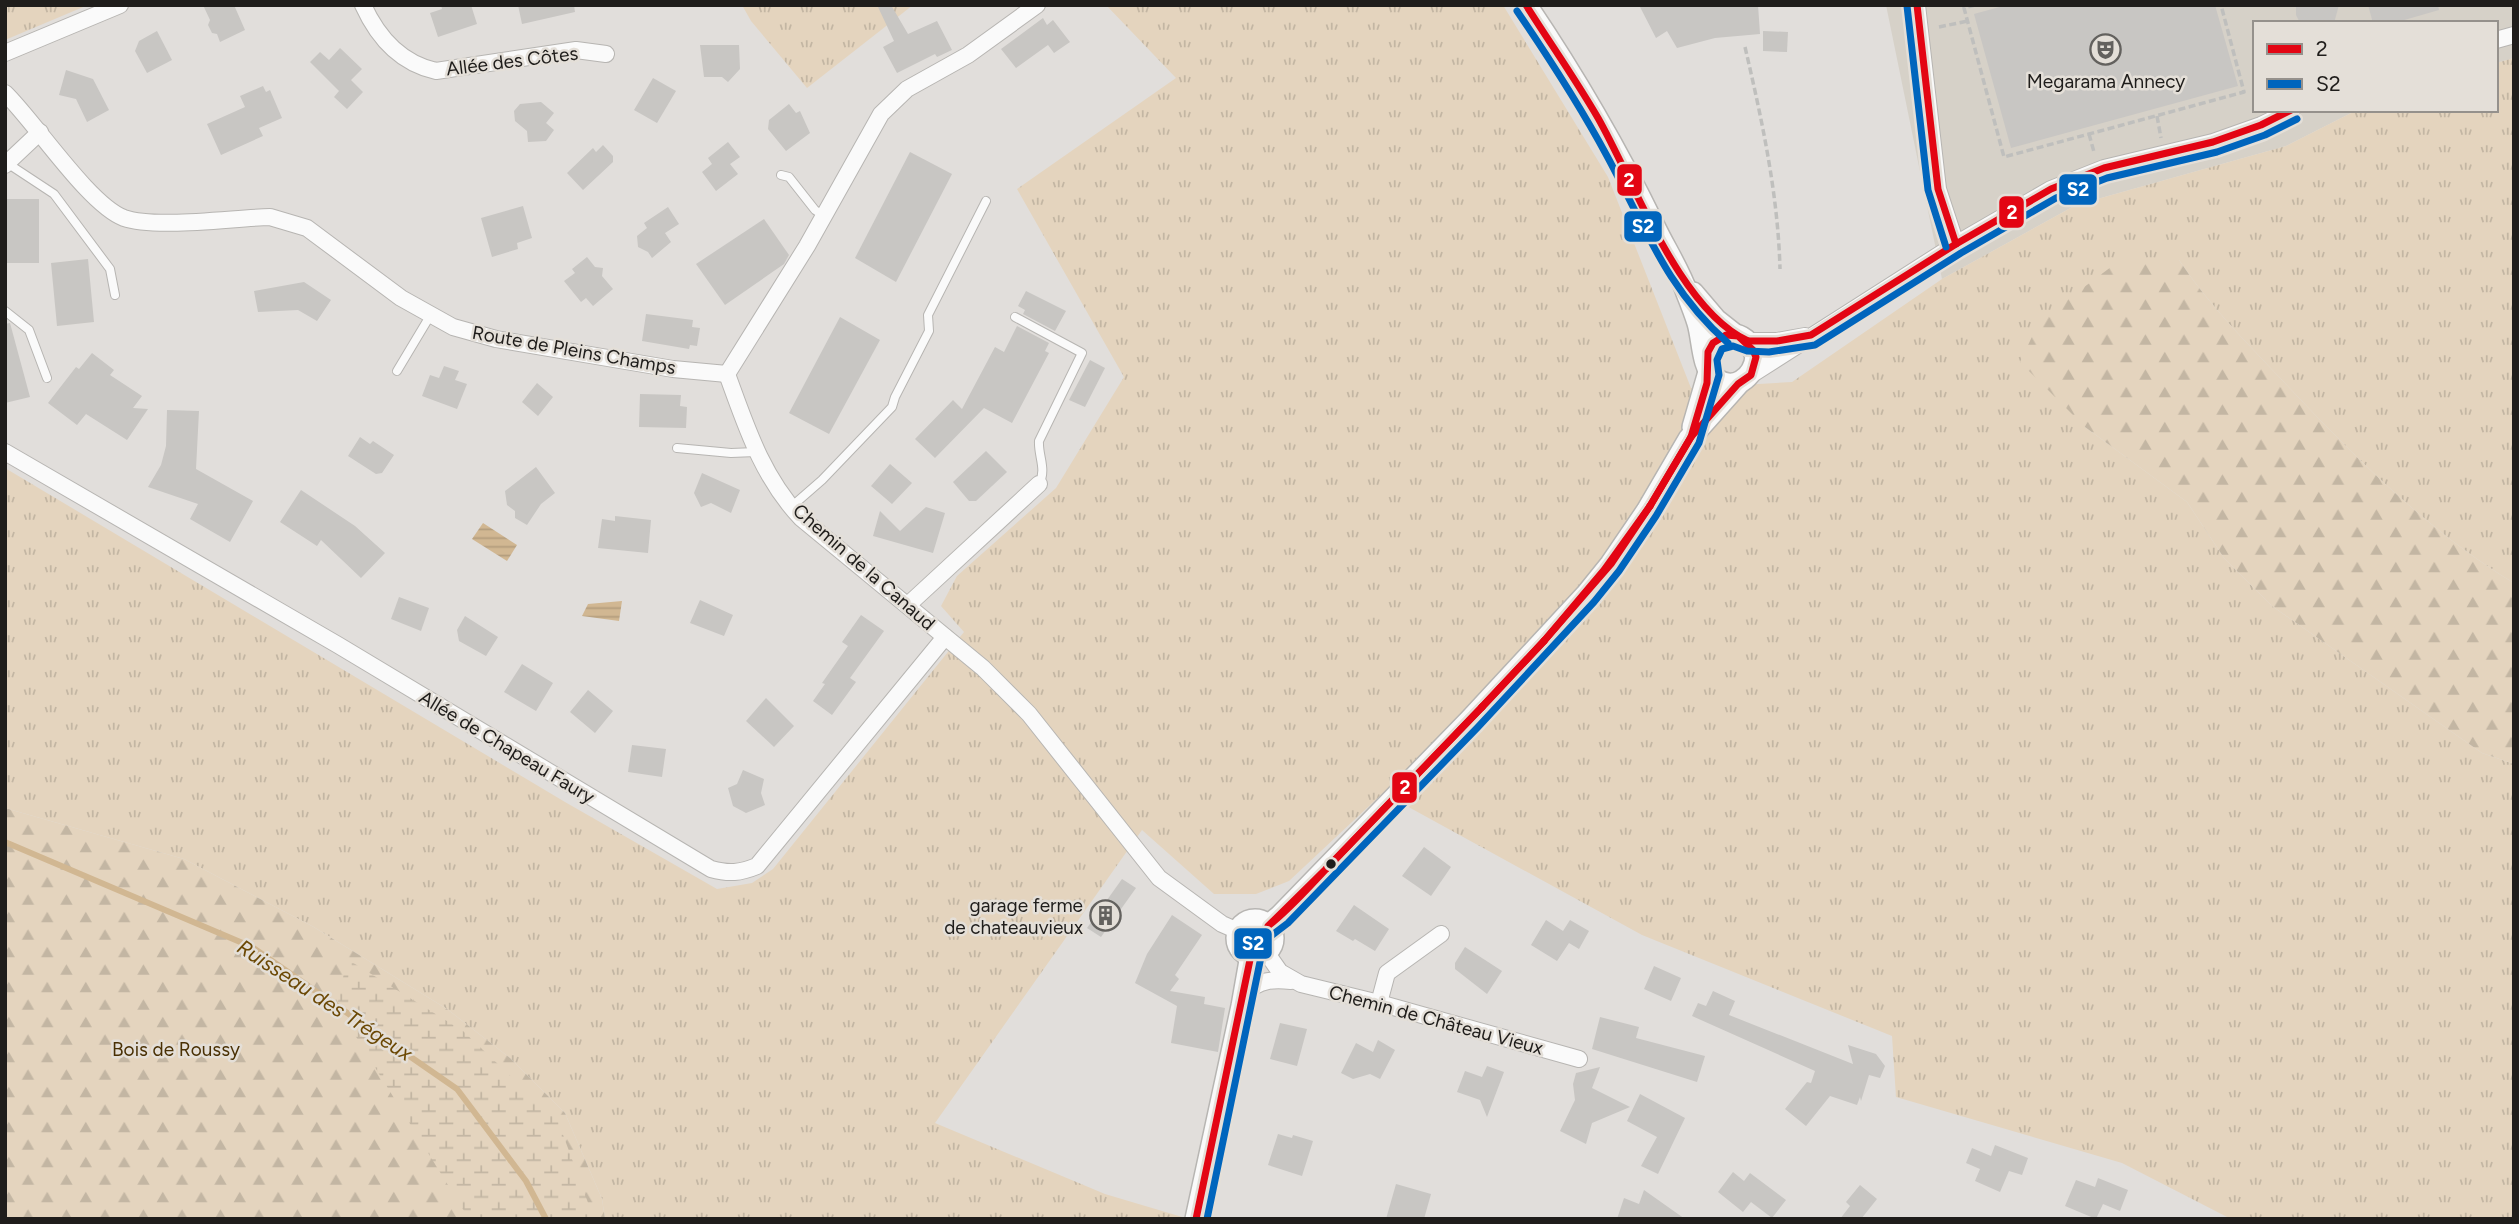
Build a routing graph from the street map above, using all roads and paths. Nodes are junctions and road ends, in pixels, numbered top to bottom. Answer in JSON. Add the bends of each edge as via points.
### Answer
{"nodes":[{"id":1,"x":120,"y":5,"type":"edge"},
{"id":2,"x":363,"y":5,"type":"edge"},
{"id":3,"x":1037,"y":5,"type":"edge"},
{"id":4,"x":1527,"y":5,"type":"edge"},
{"id":5,"x":1917,"y":5,"type":"edge"},
{"id":6,"x":1975,"y":5,"type":"edge"},
{"id":7,"x":2221,"y":5,"type":"edge"},
{"id":8,"x":1968,"y":21,"type":"junction"},
{"id":9,"x":1920,"y":32,"type":"junction"},
{"id":10,"x":1745,"y":47,"type":"dead end"},
{"id":11,"x":5,"y":53,"type":"edge"},
{"id":12,"x":606,"y":54,"type":"dead end"},
{"id":13,"x":5,"y":93,"type":"edge"},
{"id":14,"x":2288,"y":112,"type":"edge"},
{"id":15,"x":2157,"y":116,"type":"junction"},
{"id":16,"x":2160,"y":130,"type":"dead end"},
{"id":17,"x":40,"y":132,"type":"junction"},
{"id":18,"x":2089,"y":134,"type":"junction"},
{"id":19,"x":2092,"y":145,"type":"dead end"},
{"id":20,"x":6,"y":164,"type":"edge"},
{"id":21,"x":780,"y":175,"type":"dead end"},
{"id":22,"x":986,"y":201,"type":"dead end"},
{"id":23,"x":824,"y":216,"type":"junction"},
{"id":24,"x":1956,"y":244,"type":"junction"},
{"id":25,"x":1780,"y":269,"type":"dead end"},
{"id":26,"x":1683,"y":281,"type":"junction"},
{"id":27,"x":116,"y":295,"type":"dead end"},
{"id":28,"x":5,"y":311,"type":"edge"},
{"id":29,"x":429,"y":316,"type":"junction"},
{"id":30,"x":1015,"y":317,"type":"dead end"},
{"id":31,"x":1811,"y":335,"type":"junction"},
{"id":32,"x":1742,"y":338,"type":"junction"},
{"id":33,"x":1708,"y":366,"type":"junction"},
{"id":34,"x":397,"y":371,"type":"dead end"},
{"id":35,"x":727,"y":374,"type":"junction"},
{"id":36,"x":47,"y":379,"type":"dead end"},
{"id":37,"x":1745,"y":379,"type":"junction"},
{"id":38,"x":1689,"y":439,"type":"junction"},
{"id":39,"x":677,"y":447,"type":"dead end"},
{"id":40,"x":5,"y":452,"type":"edge"},
{"id":41,"x":756,"y":452,"type":"junction"},
{"id":42,"x":1039,"y":484,"type":"joint"},
{"id":43,"x":791,"y":507,"type":"junction"},
{"id":44,"x":909,"y":604,"type":"junction"},
{"id":45,"x":945,"y":637,"type":"junction"},
{"id":46,"x":1268,"y":926,"type":"junction"},
{"id":47,"x":1238,"y":931,"type":"junction"},
{"id":48,"x":1441,"y":934,"type":"dead end"},
{"id":49,"x":1259,"y":954,"type":"junction"},
{"id":50,"x":1294,"y":981,"type":"junction"},
{"id":51,"x":1245,"y":993,"type":"junction"},
{"id":52,"x":1379,"y":1003,"type":"junction"},
{"id":53,"x":1579,"y":1059,"type":"dead end"},
{"id":54,"x":1196,"y":1219,"type":"edge"}],
"edges":[{"from":1,"to":11,"type":"street"},
{"from":2,"to":12,"type":"street","name":"Allée des Côtes","via":[[370,22],[392,49],[421,68],[436,71],[576,50]]},
{"from":3,"to":23,"type":"street","via":[[890,104]]},
{"from":4,"to":26,"type":"street","via":[[1598,118]]},
{"from":5,"to":9,"type":"street"},
{"from":6,"to":8,"type":"path","via":[[1964,8]]},
{"from":7,"to":15,"type":"path","via":[[2244,92]]},
{"from":8,"to":9,"type":"path"},
{"from":8,"to":18,"type":"path","via":[[2004,157]]},
{"from":9,"to":24,"type":"street","via":[[1938,189]]},
{"from":10,"to":25,"type":"path","via":[[1762,122],[1779,230]]},
{"from":13,"to":17,"type":"street","name":"Route de Pleins Champs"},
{"from":14,"to":24,"type":"street","via":[[2213,142],[2105,168],[2051,189]]},
{"from":15,"to":16,"type":"path"},
{"from":15,"to":18,"type":"path"},
{"from":17,"to":20,"type":"street"},
{"from":17,"to":29,"type":"street","name":"Route de Pleins Champs","via":[[90,193],[121,217],[165,222],[270,217],[295,223]]},
{"from":18,"to":19,"type":"path"},
{"from":20,"to":27,"type":"lane","via":[[54,194],[110,269]]},
{"from":21,"to":23,"type":"lane","via":[[789,177]]},
{"from":22,"to":43,"type":"lane","via":[[928,315],[929,331],[892,408]]},
{"from":23,"to":35,"type":"street"},
{"from":24,"to":31,"type":"street"},
{"from":26,"to":32,"type":"street","via":[[1716,320]]},
{"from":26,"to":33,"type":"street"},
{"from":28,"to":36,"type":"lane","via":[[29,330]]},
{"from":29,"to":34,"type":"lane"},
{"from":29,"to":35,"type":"street","name":"Route de Pleins Champs","via":[[496,339]]},
{"from":30,"to":42,"type":"lane","via":[[1082,353],[1039,440],[1043,469]]},
{"from":31,"to":32,"type":"street","via":[[1777,341]]},
{"from":31,"to":37,"type":"street"},
{"from":32,"to":33,"type":"street","via":[[1724,336],[1715,341],[1708,349]]},
{"from":32,"to":37,"type":"street","via":[[1756,357]]},
{"from":33,"to":37,"type":"street","via":[[1717,380],[1727,384]]},
{"from":33,"to":38,"type":"street"},
{"from":35,"to":41,"type":"street","name":"Chemin de la Canaud"},
{"from":37,"to":38,"type":"street"},
{"from":38,"to":46,"type":"street","via":[[1633,532],[1586,595],[1471,720]]},
{"from":39,"to":41,"type":"lane"},
{"from":40,"to":45,"type":"street","name":"Allée de Chapeau Faury","via":[[711,869],[727,873],[757,866]]},
{"from":41,"to":43,"type":"street","name":"Chemin de la Canaud"},
{"from":42,"to":44,"type":"street"},
{"from":43,"to":44,"type":"street","name":"Chemin de la Canaud"},
{"from":44,"to":45,"type":"street","name":"Chemin de la Canaud"},
{"from":45,"to":47,"type":"street","name":"Chemin de la Canaud","via":[[1029,714],[1159,878],[1212,918]]},
{"from":46,"to":47,"type":"street","via":[[1252,920]]},
{"from":46,"to":49,"type":"street","via":[[1273,939]]},
{"from":47,"to":49,"type":"street","via":[[1242,950]]},
{"from":48,"to":52,"type":"street","via":[[1387,973]]},
{"from":49,"to":50,"type":"street","name":"Chemin de Château Vieux"},
{"from":49,"to":51,"type":"street"},
{"from":50,"to":51,"type":"street","name":"Chemin de Château Vieux","via":[[1273,979],[1257,983]]},
{"from":50,"to":52,"type":"street","name":"Chemin de Château Vieux"},
{"from":51,"to":54,"type":"street"},
{"from":52,"to":53,"type":"street","name":"Chemin de Château Vieux"}]}
